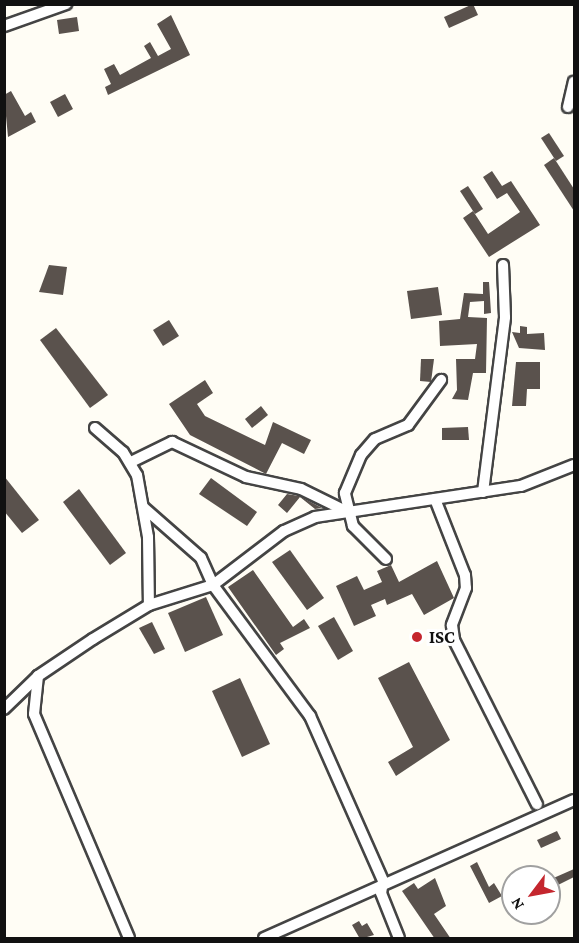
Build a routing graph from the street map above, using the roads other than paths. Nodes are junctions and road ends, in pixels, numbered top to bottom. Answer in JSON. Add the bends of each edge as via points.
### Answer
{"nodes":[{"id":1,"x":66,"y":4,"type":"edge"},
{"id":2,"x":4,"y":26,"type":"edge"},
{"id":3,"x":574,"y":82,"type":"edge"},
{"id":4,"x":568,"y":107,"type":"dead end"},
{"id":5,"x":503,"y":266,"type":"dead end"},
{"id":6,"x":441,"y":380,"type":"dead end"},
{"id":7,"x":95,"y":428,"type":"dead end"},
{"id":8,"x":131,"y":462,"type":"junction"},
{"id":9,"x":574,"y":465,"type":"edge"},
{"id":10,"x":483,"y":492,"type":"junction"},
{"id":11,"x":435,"y":499,"type":"junction"},
{"id":12,"x":143,"y":507,"type":"junction"},
{"id":13,"x":348,"y":512,"type":"junction"},
{"id":14,"x":386,"y":559,"type":"dead end"},
{"id":15,"x":213,"y":585,"type":"junction"},
{"id":16,"x":149,"y":605,"type":"junction"},
{"id":17,"x":38,"y":676,"type":"junction"},
{"id":18,"x":18,"y":701,"type":"junction"},
{"id":19,"x":4,"y":709,"type":"edge"},
{"id":20,"x":34,"y":714,"type":"junction"},
{"id":21,"x":574,"y":800,"type":"edge"},
{"id":22,"x":537,"y":804,"type":"junction"},
{"id":23,"x":560,"y":806,"type":"junction"},
{"id":24,"x":528,"y":820,"type":"junction"},
{"id":25,"x":383,"y":881,"type":"junction"},
{"id":26,"x":129,"y":939,"type":"edge"},
{"id":27,"x":264,"y":939,"type":"edge"},
{"id":28,"x":399,"y":939,"type":"edge"}],
"edges":[{"from":1,"to":2,"type":"street"},
{"from":3,"to":4,"type":"street"},
{"from":5,"to":10,"type":"street","via":[[505,316]]},
{"from":6,"to":13,"type":"street","via":[[408,425],[375,439],[361,455],[345,493]]},
{"from":7,"to":8,"type":"street"},
{"from":8,"to":12,"type":"street"},
{"from":8,"to":13,"type":"street","via":[[172,442],[246,477],[301,489]]},
{"from":9,"to":10,"type":"street","via":[[520,486]]},
{"from":10,"to":11,"type":"street"},
{"from":11,"to":13,"type":"street"},
{"from":11,"to":22,"type":"street","via":[[465,575],[466,588],[452,625],[454,640]]},
{"from":12,"to":15,"type":"street","via":[[201,558]]},
{"from":12,"to":16,"type":"street"},
{"from":13,"to":14,"type":"street","via":[[353,526]]},
{"from":13,"to":15,"type":"street","via":[[315,517],[284,531]]},
{"from":15,"to":16,"type":"street"},
{"from":15,"to":25,"type":"street","via":[[310,716]]},
{"from":16,"to":17,"type":"street"},
{"from":17,"to":18,"type":"street"},
{"from":17,"to":20,"type":"street"},
{"from":18,"to":19,"type":"street"},
{"from":18,"to":20,"type":"street"},
{"from":20,"to":26,"type":"street"},
{"from":21,"to":23,"type":"street"},
{"from":22,"to":23,"type":"street"},
{"from":22,"to":24,"type":"street"},
{"from":23,"to":24,"type":"street"},
{"from":24,"to":25,"type":"street"},
{"from":25,"to":27,"type":"street"},
{"from":25,"to":28,"type":"street","via":[[381,893]]}]}
